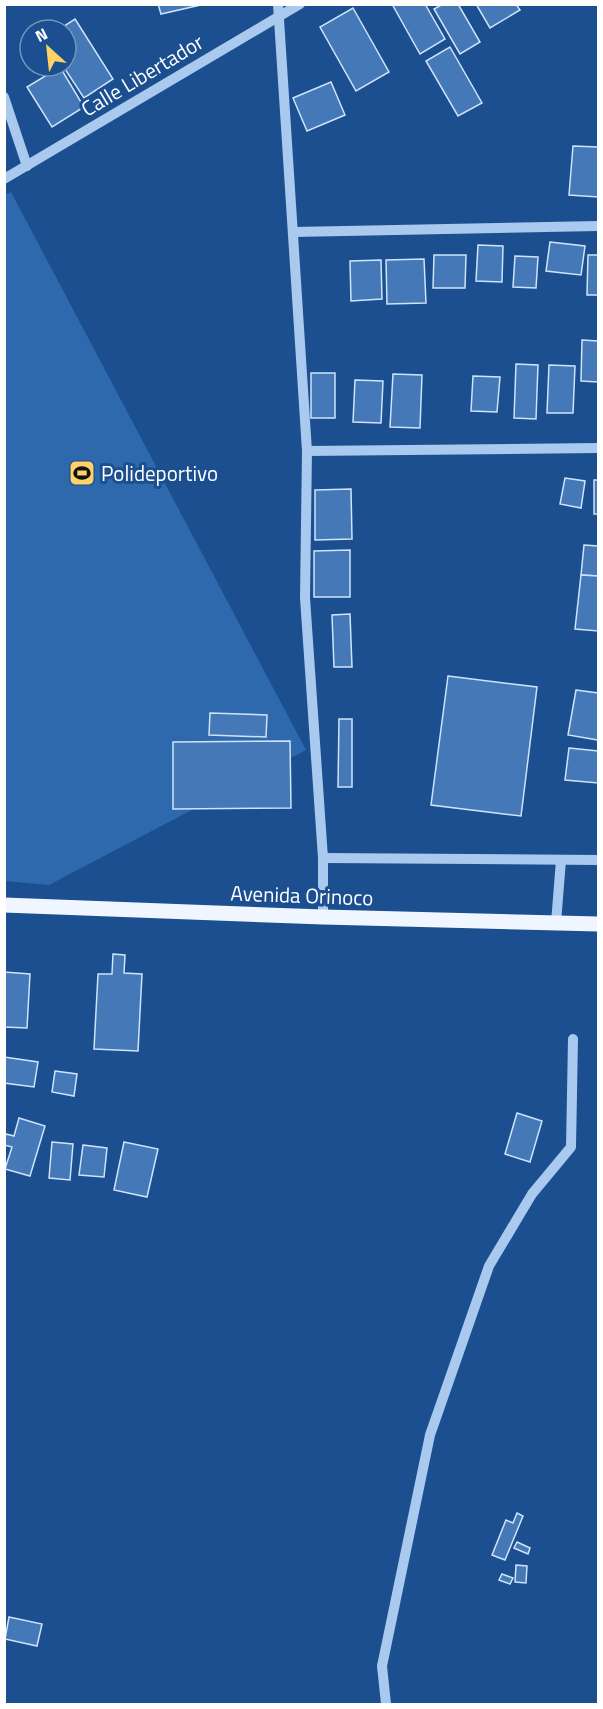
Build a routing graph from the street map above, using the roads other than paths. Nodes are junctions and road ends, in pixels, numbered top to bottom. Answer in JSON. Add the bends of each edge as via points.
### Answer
{"nodes":[{"id":1,"x":278,"y":4,"type":"edge"},
{"id":2,"x":300,"y":4,"type":"edge"},
{"id":3,"x":277,"y":17,"type":"junction"},
{"id":4,"x":4,"y":97,"type":"edge"},
{"id":5,"x":27,"y":166,"type":"junction"},
{"id":6,"x":4,"y":179,"type":"edge"},
{"id":7,"x":598,"y":226,"type":"edge"},
{"id":8,"x":293,"y":232,"type":"junction"},
{"id":9,"x":598,"y":448,"type":"edge"},
{"id":10,"x":306,"y":451,"type":"junction"},
{"id":11,"x":323,"y":858,"type":"junction"},
{"id":12,"x":561,"y":860,"type":"junction"},
{"id":13,"x":598,"y":860,"type":"edge"},
{"id":14,"x":4,"y":905,"type":"edge"},
{"id":15,"x":323,"y":917,"type":"junction"},
{"id":16,"x":556,"y":923,"type":"junction"},
{"id":17,"x":598,"y":924,"type":"edge"},
{"id":18,"x":573,"y":1039,"type":"dead end"},
{"id":19,"x":386,"y":1704,"type":"edge"}],
"edges":[{"from":1,"to":3,"type":"street"},
{"from":2,"to":3,"type":"street","name":"Calle Libertador"},
{"from":3,"to":5,"type":"street","name":"Calle Libertador"},
{"from":3,"to":8,"type":"street"},
{"from":4,"to":5,"type":"street"},
{"from":5,"to":6,"type":"street","name":"Calle Libertador"},
{"from":7,"to":8,"type":"street"},
{"from":8,"to":10,"type":"street"},
{"from":9,"to":10,"type":"street"},
{"from":10,"to":11,"type":"street","via":[[305,598]]},
{"from":11,"to":12,"type":"street"},
{"from":11,"to":15,"type":"street"},
{"from":12,"to":13,"type":"street"},
{"from":12,"to":16,"type":"street"},
{"from":14,"to":15,"type":"main road","name":"Avenida Orinoco"},
{"from":15,"to":16,"type":"main road","name":"Avenida Orinoco"},
{"from":16,"to":17,"type":"main road","name":"Avenida Orinoco"},
{"from":18,"to":19,"type":"street","via":[[571,1147],[532,1194],[489,1266],[430,1435],[382,1666]]}]}
